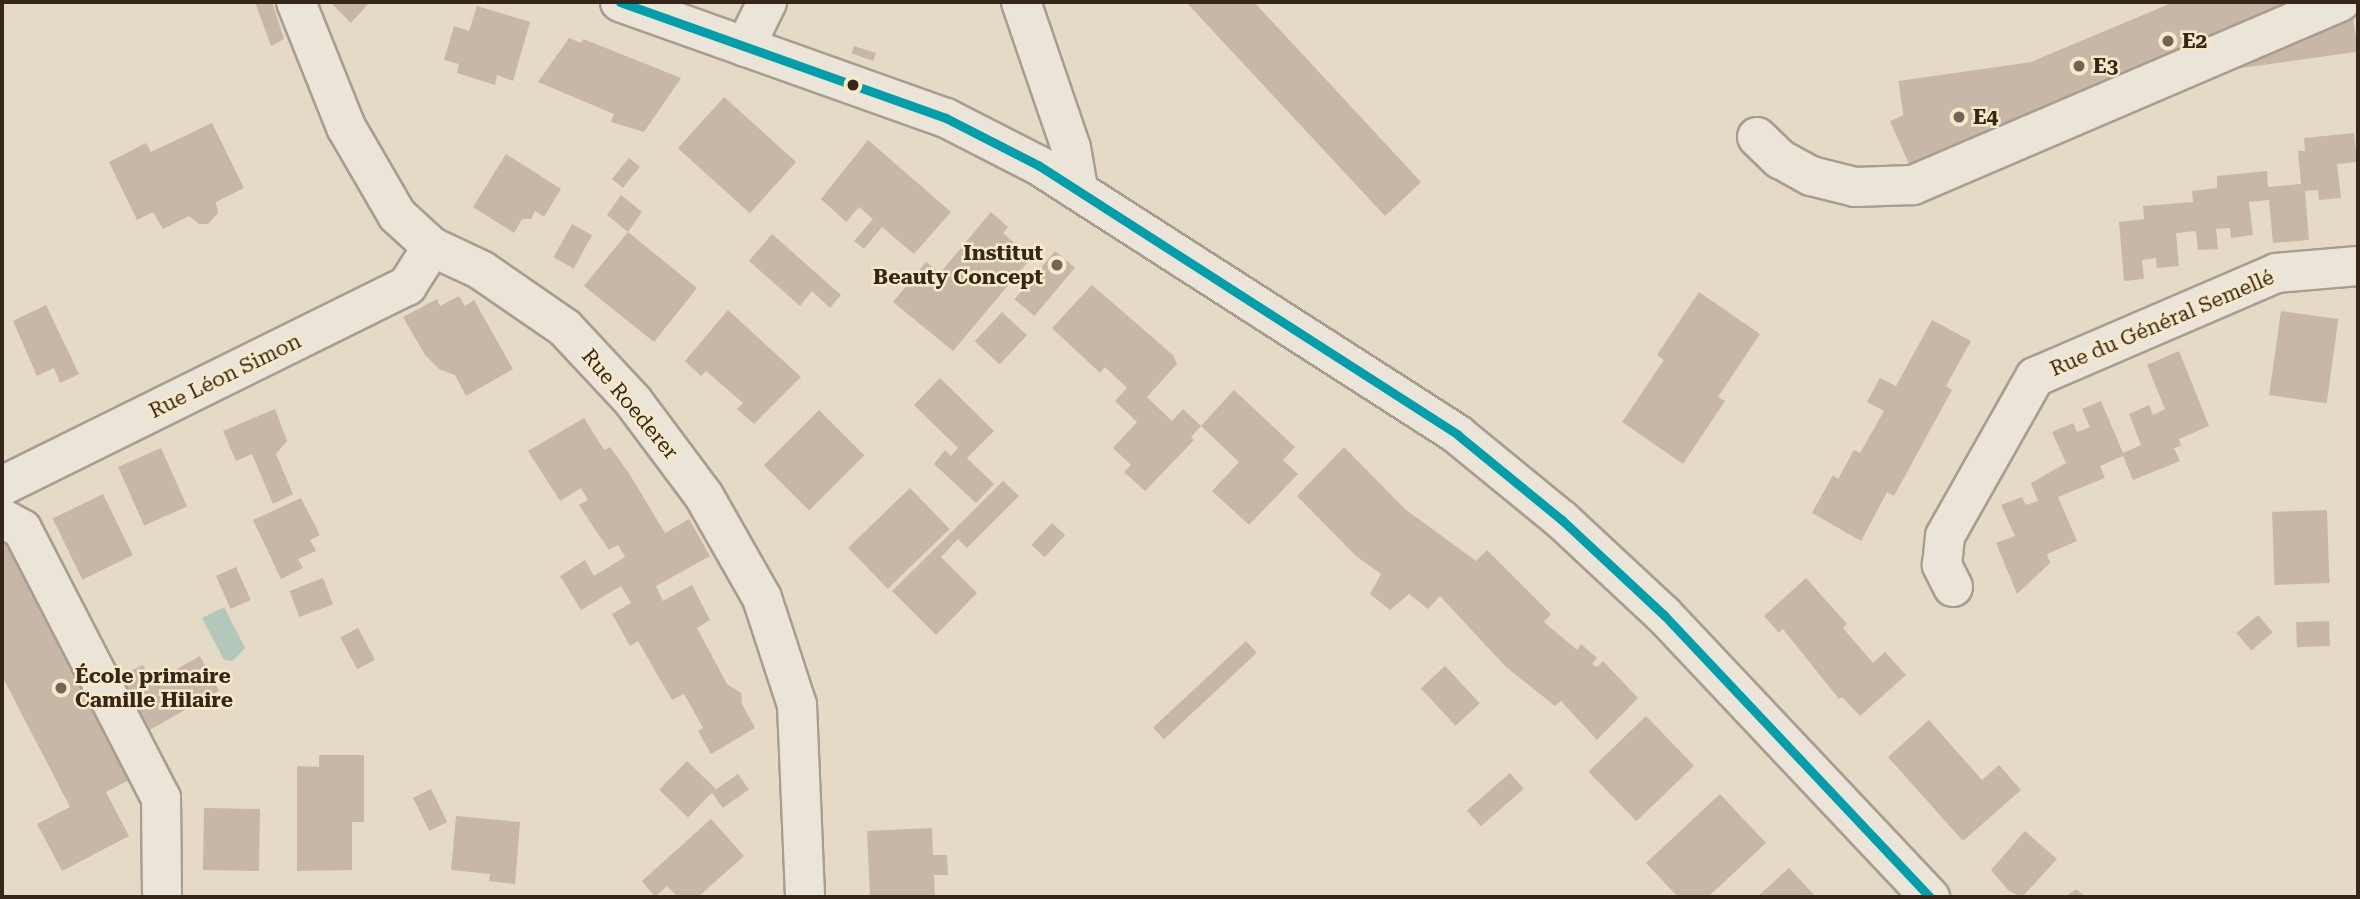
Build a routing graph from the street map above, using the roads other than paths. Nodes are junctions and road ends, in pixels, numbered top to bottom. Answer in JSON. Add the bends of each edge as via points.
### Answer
{"nodes":[{"id":1,"x":296,"y":2,"type":"edge"},
{"id":2,"x":620,"y":2,"type":"edge"},
{"id":3,"x":767,"y":2,"type":"edge"},
{"id":4,"x":1021,"y":2,"type":"edge"},
{"id":5,"x":2340,"y":2,"type":"edge"},
{"id":6,"x":745,"y":47,"type":"junction"},
{"id":7,"x":1757,"y":137,"type":"dead end"},
{"id":8,"x":1078,"y":188,"type":"junction"},
{"id":9,"x":432,"y":247,"type":"junction"},
{"id":10,"x":2358,"y":266,"type":"edge"},
{"id":11,"x":2,"y":486,"type":"edge"},
{"id":12,"x":2,"y":518,"type":"edge"},
{"id":13,"x":1953,"y":587,"type":"dead end"},
{"id":14,"x":162,"y":897,"type":"edge"},
{"id":15,"x":805,"y":897,"type":"edge"},
{"id":16,"x":1930,"y":897,"type":"edge"}],
"edges":[{"from":1,"to":9,"type":"street","name":"Rue Roederer","via":[[346,127],[397,215]]},
{"from":2,"to":6,"type":"street"},
{"from":3,"to":6,"type":"street"},
{"from":4,"to":8,"type":"street","via":[[1071,148]]},
{"from":5,"to":7,"type":"street","via":[[1913,185],[1855,187],[1811,176],[1780,159]]},
{"from":6,"to":8,"type":"street","via":[[946,118]]},
{"from":8,"to":16,"type":"street","via":[[1458,435],[1562,520],[1664,615]]},
{"from":9,"to":11,"type":"street","name":"Rue Léon Simon","via":[[407,286]]},
{"from":9,"to":15,"type":"street","name":"Rue Roederer","via":[[481,270],[565,328],[633,401],[723,530],[762,598],[797,705]]},
{"from":10,"to":13,"type":"street","name":"Rue du Général Semellé","via":[[2276,273],[2035,377],[1945,536],[1942,565]]},
{"from":12,"to":14,"type":"street","via":[[22,529],[161,798]]}]}
